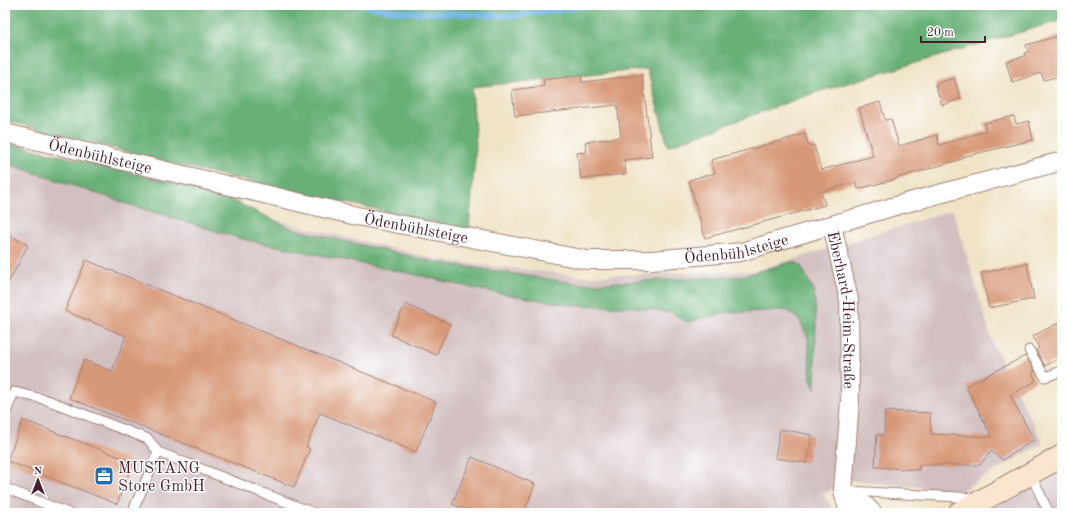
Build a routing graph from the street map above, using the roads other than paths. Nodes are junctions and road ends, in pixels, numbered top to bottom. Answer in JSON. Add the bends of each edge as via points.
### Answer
{"nodes":[{"id":1,"x":5,"y":133,"type":"edge"},
{"id":2,"x":1062,"y":161,"type":"edge"},
{"id":3,"x":832,"y":225,"type":"junction"},
{"id":4,"x":1029,"y":350,"type":"dead end"},
{"id":5,"x":1062,"y":371,"type":"edge"},
{"id":6,"x":5,"y":414,"type":"edge"},
{"id":7,"x":158,"y":452,"type":"junction"},
{"id":8,"x":1062,"y":456,"type":"edge"},
{"id":9,"x":1030,"y":473,"type":"junction"},
{"id":10,"x":5,"y":488,"type":"edge"},
{"id":11,"x":843,"y":491,"type":"junction"},
{"id":12,"x":983,"y":499,"type":"junction"},
{"id":13,"x":68,"y":513,"type":"edge"},
{"id":14,"x":132,"y":513,"type":"edge"},
{"id":15,"x":314,"y":513,"type":"edge"},
{"id":16,"x":849,"y":513,"type":"edge"},
{"id":17,"x":874,"y":513,"type":"edge"},
{"id":18,"x":959,"y":513,"type":"edge"},
{"id":19,"x":1049,"y":513,"type":"edge"}],
"edges":[{"from":1,"to":3,"type":"street","name":"Ödenbühlsteige","via":[[357,216],[587,260],[652,260],[741,252]]},
{"from":2,"to":3,"type":"street","name":"Eberhard-Heim-Straße"},
{"from":3,"to":11,"type":"street","name":"Eberhard-Heim-Straße","via":[[848,300],[850,401]]},
{"from":4,"to":5,"type":"lane","via":[[1045,377]]},
{"from":6,"to":7,"type":"lane","via":[[14,392],[47,400],[148,439]]},
{"from":7,"to":14,"type":"lane"},
{"from":7,"to":15,"type":"lane"},
{"from":8,"to":9,"type":"main road"},
{"from":9,"to":12,"type":"main road"},
{"from":9,"to":19,"type":"lane"},
{"from":10,"to":13,"type":"lane"},
{"from":11,"to":12,"type":"lane"},
{"from":11,"to":16,"type":"street","name":"Eberhard-Heim-Straße"},
{"from":11,"to":17,"type":"street"},
{"from":12,"to":18,"type":"main road"}]}
